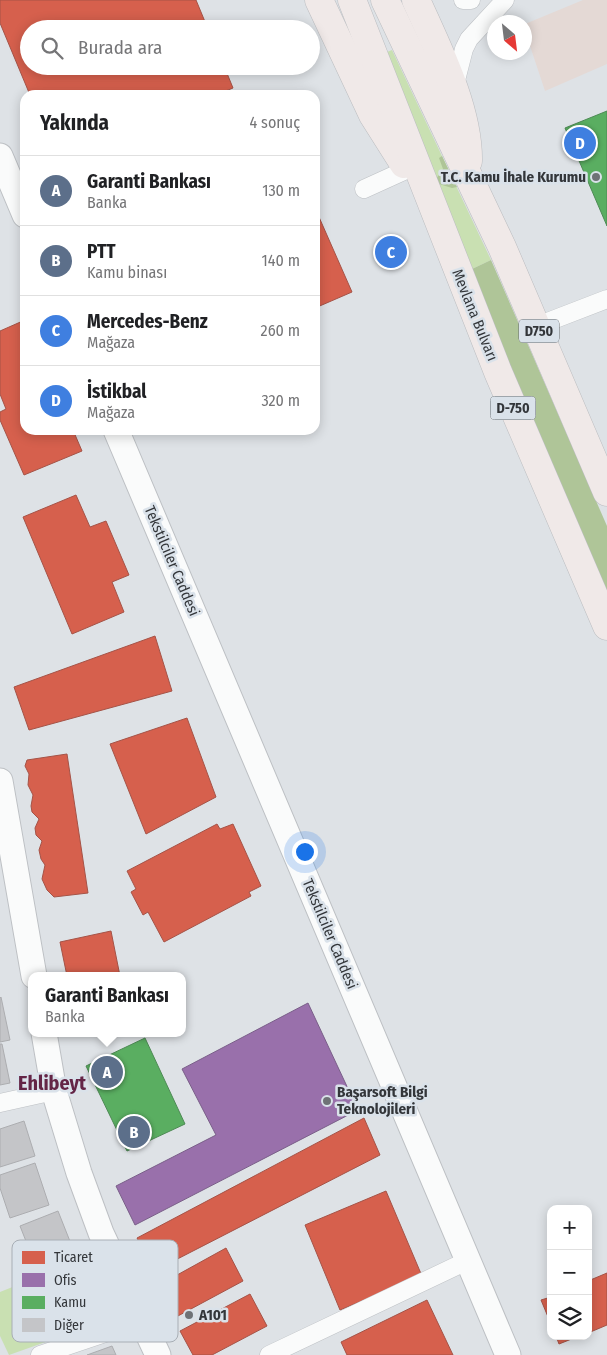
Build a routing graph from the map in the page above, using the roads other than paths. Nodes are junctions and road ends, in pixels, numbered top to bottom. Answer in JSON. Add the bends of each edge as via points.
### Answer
{"nodes":[{"id":1,"x":319,"y":0,"type":"edge"},
{"id":2,"x":352,"y":0,"type":"edge"},
{"id":3,"x":386,"y":0,"type":"edge"},
{"id":4,"x":416,"y":0,"type":"edge"},
{"id":5,"x":463,"y":0,"type":"edge"},
{"id":6,"x":471,"y":0,"type":"edge"},
{"id":7,"x":505,"y":0,"type":"edge"},
{"id":8,"x":454,"y":91,"type":"junction"},
{"id":9,"x":0,"y":156,"type":"edge"},
{"id":10,"x":466,"y":172,"type":"junction"},
{"id":11,"x":417,"y":178,"type":"junction"},
{"id":12,"x":364,"y":188,"type":"dead end"},
{"id":13,"x":20,"y":203,"type":"edge"},
{"id":14,"x":607,"y":299,"type":"edge"},
{"id":15,"x":537,"y":326,"type":"junction"},
{"id":16,"x":118,"y":435,"type":"edge"},
{"id":17,"x":607,"y":492,"type":"edge"},
{"id":18,"x":607,"y":626,"type":"edge"},
{"id":19,"x":0,"y":781,"type":"edge"},
{"id":20,"x":3,"y":807,"type":"edge"},
{"id":21,"x":33,"y":972,"type":"edge"},
{"id":22,"x":45,"y":1037,"type":"edge"},
{"id":23,"x":54,"y":1091,"type":"junction"},
{"id":24,"x":0,"y":1103,"type":"edge"},
{"id":25,"x":104,"y":1240,"type":"edge"},
{"id":26,"x":469,"y":1260,"type":"junction"},
{"id":27,"x":79,"y":1342,"type":"edge"},
{"id":28,"x":152,"y":1342,"type":"edge"},
{"id":29,"x":40,"y":1355,"type":"edge"},
{"id":30,"x":158,"y":1355,"type":"edge"},
{"id":31,"x":268,"y":1355,"type":"edge"},
{"id":32,"x":508,"y":1355,"type":"edge"}],
"edges":[{"from":1,"to":11,"type":"highway","via":[[373,115]]},
{"from":2,"to":11,"type":"highway","name":"Mevlana Bulvarı"},
{"from":3,"to":10,"type":"highway","number":"D750"},
{"from":4,"to":8,"type":"highway"},
{"from":5,"to":6,"type":"street"},
{"from":7,"to":8,"type":"street","via":[[469,39]]},
{"from":8,"to":10,"type":"highway","via":[[466,133]]},
{"from":9,"to":13,"type":"street"},
{"from":10,"to":15,"type":"highway","number":"D750"},
{"from":11,"to":12,"type":"street"},
{"from":11,"to":18,"type":"highway","name":"Mevlana Bulvarı","number":"D-750"},
{"from":14,"to":15,"type":"street"},
{"from":15,"to":17,"type":"highway","number":"D750"},
{"from":16,"to":26,"type":"street","name":"Tekstilciler Caddesi"},
{"from":19,"to":20,"type":"street"},
{"from":20,"to":21,"type":"street"},
{"from":22,"to":23,"type":"street"},
{"from":23,"to":24,"type":"street"},
{"from":23,"to":25,"type":"street"},
{"from":26,"to":31,"type":"street"},
{"from":26,"to":32,"type":"street","name":"Tekstilciler Caddesi"},
{"from":27,"to":29,"type":"street"},
{"from":28,"to":30,"type":"street"}]}
